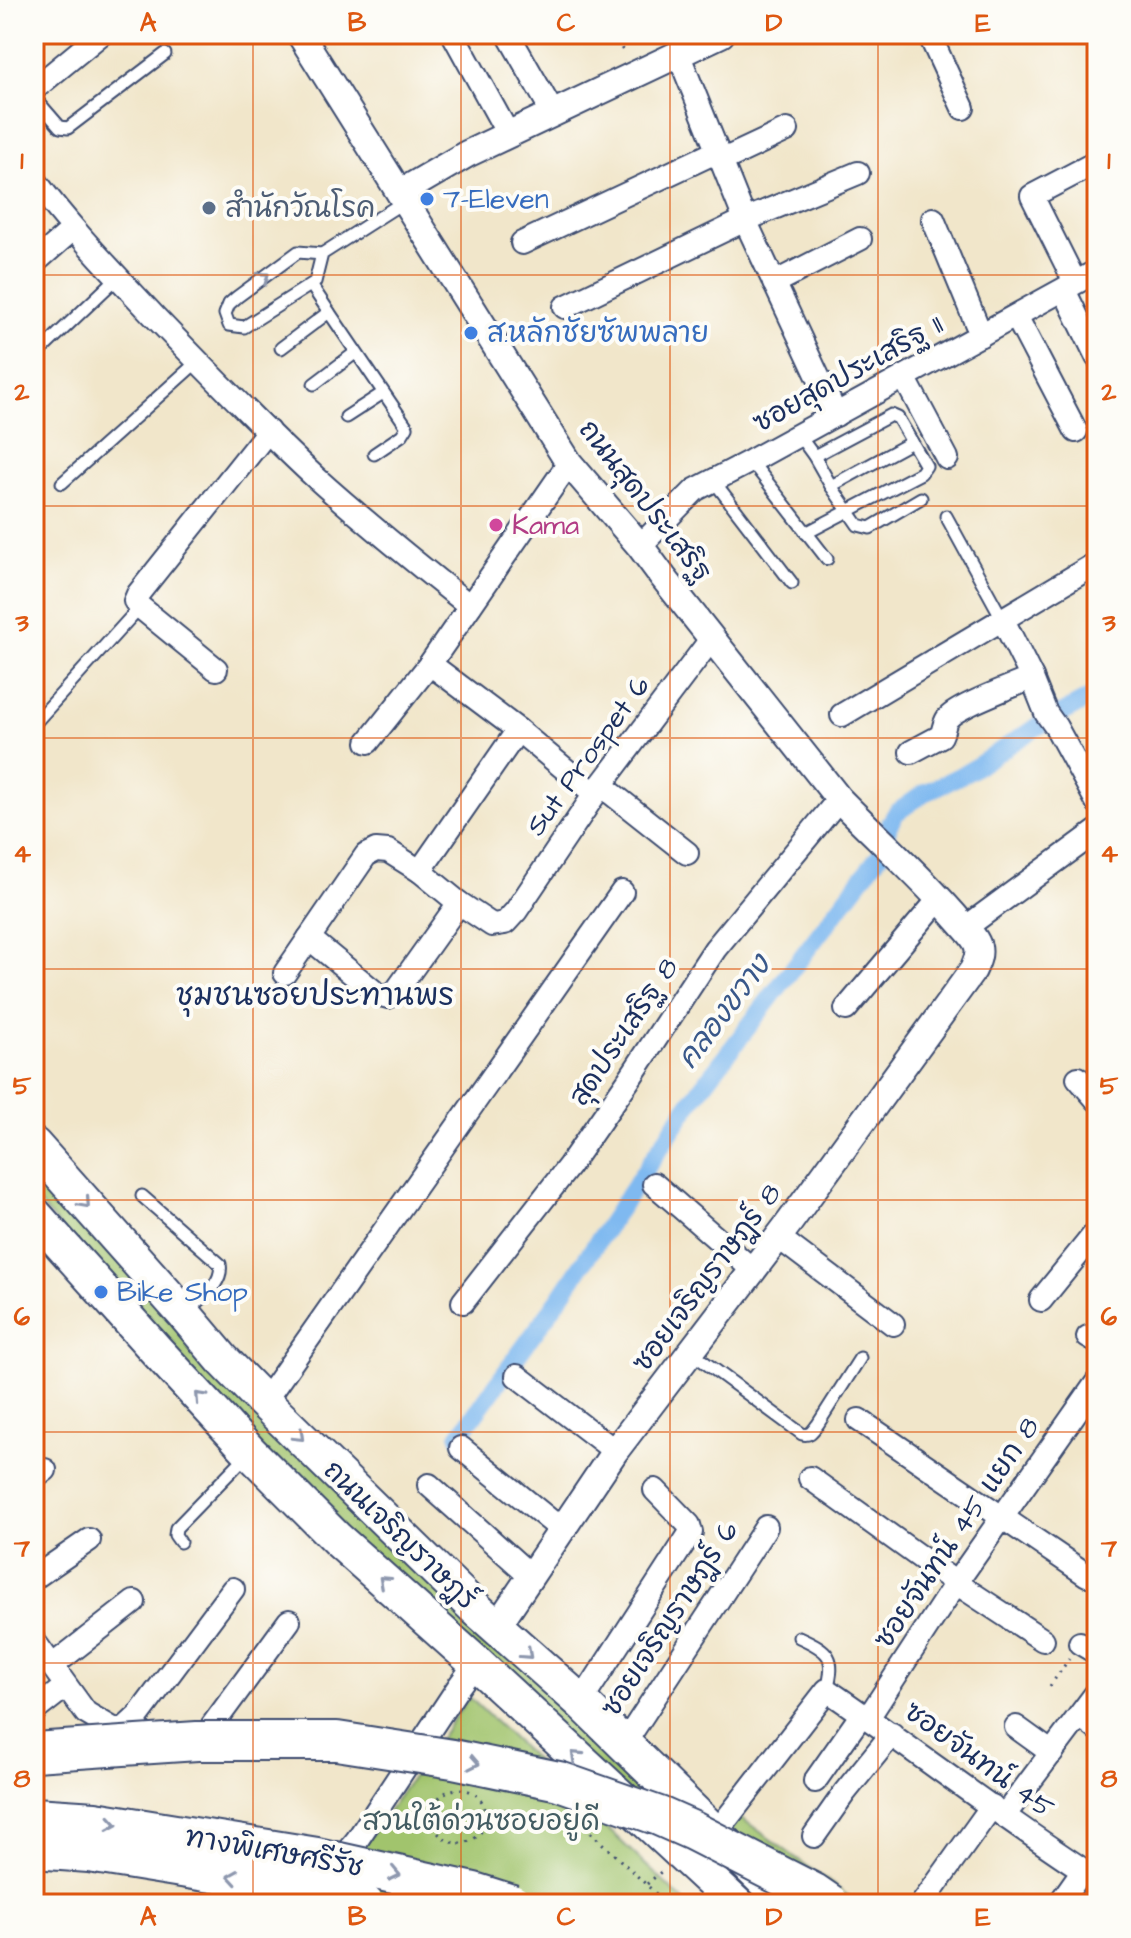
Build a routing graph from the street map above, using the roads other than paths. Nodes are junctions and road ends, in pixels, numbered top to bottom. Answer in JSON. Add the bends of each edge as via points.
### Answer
{"nodes":[{"id":1,"x":101,"y":34,"type":"edge"},
{"id":2,"x":300,"y":34,"type":"edge"},
{"id":3,"x":453,"y":34,"type":"edge"},
{"id":4,"x":508,"y":34,"type":"edge"},
{"id":5,"x":929,"y":34,"type":"edge"},
{"id":6,"x":715,"y":35,"type":"edge"},
{"id":7,"x":678,"y":53,"type":"junction"},
{"id":8,"x":165,"y":54,"type":"dead end"},
{"id":9,"x":34,"y":89,"type":"edge"},
{"id":10,"x":34,"y":97,"type":"edge"},
{"id":11,"x":963,"y":108,"type":"dead end"},
{"id":12,"x":553,"y":113,"type":"junction"},
{"id":13,"x":787,"y":130,"type":"dead end"},
{"id":14,"x":508,"y":134,"type":"junction"},
{"id":15,"x":720,"y":156,"type":"junction"},
{"id":16,"x":1097,"y":162,"type":"edge"},
{"id":17,"x":858,"y":173,"type":"dead end"},
{"id":18,"x":35,"y":183,"type":"edge"},
{"id":19,"x":402,"y":197,"type":"junction"},
{"id":20,"x":933,"y":219,"type":"dead end"},
{"id":21,"x":745,"y":220,"type":"junction"},
{"id":22,"x":73,"y":229,"type":"junction"},
{"id":23,"x":860,"y":239,"type":"dead end"},
{"id":24,"x":522,"y":243,"type":"dead end"},
{"id":25,"x":322,"y":254,"type":"junction"},
{"id":26,"x":34,"y":263,"type":"edge"},
{"id":27,"x":1097,"y":271,"type":"edge"},
{"id":28,"x":118,"y":277,"type":"junction"},
{"id":29,"x":774,"y":283,"type":"junction"},
{"id":30,"x":311,"y":285,"type":"junction"},
{"id":31,"x":1070,"y":286,"type":"junction"},
{"id":32,"x":565,"y":307,"type":"dead end"},
{"id":33,"x":329,"y":312,"type":"junction"},
{"id":34,"x":1016,"y":316,"type":"junction"},
{"id":35,"x":981,"y":335,"type":"junction"},
{"id":36,"x":281,"y":348,"type":"dead end"},
{"id":37,"x":355,"y":353,"type":"junction"},
{"id":38,"x":34,"y":357,"type":"edge"},
{"id":39,"x":1097,"y":357,"type":"edge"},
{"id":40,"x":197,"y":362,"type":"junction"},
{"id":41,"x":904,"y":377,"type":"junction"},
{"id":42,"x":314,"y":384,"type":"dead end"},
{"id":43,"x":383,"y":393,"type":"junction"},
{"id":44,"x":836,"y":415,"type":"junction"},
{"id":45,"x":346,"y":417,"type":"dead end"},
{"id":46,"x":268,"y":431,"type":"junction"},
{"id":47,"x":1076,"y":431,"type":"dead end"},
{"id":48,"x":798,"y":434,"type":"junction"},
{"id":49,"x":912,"y":442,"type":"junction"},
{"id":50,"x":374,"y":454,"type":"dead end"},
{"id":51,"x":814,"y":456,"type":"junction"},
{"id":52,"x":947,"y":458,"type":"dead end"},
{"id":53,"x":751,"y":461,"type":"junction"},
{"id":54,"x":569,"y":463,"type":"junction"},
{"id":55,"x":713,"y":480,"type":"junction"},
{"id":56,"x":62,"y":483,"type":"dead end"},
{"id":57,"x":831,"y":486,"type":"junction"},
{"id":58,"x":921,"y":498,"type":"dead end"},
{"id":59,"x":849,"y":511,"type":"junction"},
{"id":60,"x":946,"y":516,"type":"dead end"},
{"id":61,"x":806,"y":533,"type":"junction"},
{"id":62,"x":640,"y":546,"type":"junction"},
{"id":63,"x":827,"y":559,"type":"dead end"},
{"id":64,"x":1097,"y":563,"type":"edge"},
{"id":65,"x":792,"y":583,"type":"dead end"},
{"id":66,"x":470,"y":606,"type":"junction"},
{"id":67,"x":140,"y":607,"type":"junction"},
{"id":68,"x":1003,"y":620,"type":"junction"},
{"id":69,"x":712,"y":638,"type":"junction"},
{"id":70,"x":430,"y":664,"type":"junction"},
{"id":71,"x":216,"y":669,"type":"dead end"},
{"id":72,"x":1032,"y":678,"type":"junction"},
{"id":73,"x":842,"y":715,"type":"dead end"},
{"id":74,"x":34,"y":724,"type":"edge"},
{"id":75,"x":518,"y":730,"type":"junction"},
{"id":76,"x":368,"y":742,"type":"dead end"},
{"id":77,"x":911,"y":752,"type":"dead end"},
{"id":78,"x":598,"y":789,"type":"junction"},
{"id":79,"x":839,"y":799,"type":"junction"},
{"id":80,"x":1097,"y":802,"type":"edge"},
{"id":81,"x":1097,"y":831,"type":"edge"},
{"id":82,"x":687,"y":853,"type":"dead end"},
{"id":83,"x":420,"y":871,"type":"junction"},
{"id":84,"x":622,"y":892,"type":"dead end"},
{"id":85,"x":940,"y":898,"type":"junction"},
{"id":86,"x":459,"y":903,"type":"junction"},
{"id":87,"x":965,"y":928,"type":"junction"},
{"id":88,"x":309,"y":938,"type":"junction"},
{"id":89,"x":973,"y":970,"type":"joint"},
{"id":90,"x":285,"y":973,"type":"dead end"},
{"id":91,"x":846,"y":1009,"type":"dead end"},
{"id":92,"x":1078,"y":1078,"type":"dead end"},
{"id":93,"x":1097,"y":1100,"type":"edge"},
{"id":94,"x":34,"y":1145,"type":"edge"},
{"id":95,"x":654,"y":1184,"type":"dead end"},
{"id":96,"x":142,"y":1196,"type":"dead end"},
{"id":97,"x":34,"y":1214,"type":"edge"},
{"id":98,"x":1097,"y":1231,"type":"edge"},
{"id":99,"x":778,"y":1237,"type":"junction"},
{"id":100,"x":754,"y":1271,"type":"junction"},
{"id":101,"x":1041,"y":1300,"type":"dead end"},
{"id":102,"x":463,"y":1302,"type":"dead end"},
{"id":103,"x":185,"y":1315,"type":"junction"},
{"id":104,"x":893,"y":1324,"type":"dead end"},
{"id":105,"x":692,"y":1353,"type":"junction"},
{"id":106,"x":860,"y":1358,"type":"dead end"},
{"id":107,"x":517,"y":1376,"type":"dead end"},
{"id":108,"x":1097,"y":1382,"type":"edge"},
{"id":109,"x":264,"y":1402,"type":"junction"},
{"id":110,"x":859,"y":1420,"type":"dead end"},
{"id":111,"x":461,"y":1448,"type":"dead end"},
{"id":112,"x":615,"y":1451,"type":"junction"},
{"id":113,"x":250,"y":1452,"type":"junction"},
{"id":114,"x":810,"y":1478,"type":"dead end"},
{"id":115,"x":429,"y":1485,"type":"dead end"},
{"id":116,"x":655,"y":1490,"type":"dead end"},
{"id":117,"x":1003,"y":1518,"type":"junction"},
{"id":118,"x":766,"y":1527,"type":"dead end"},
{"id":119,"x":562,"y":1530,"type":"junction"},
{"id":120,"x":89,"y":1540,"type":"dead end"},
{"id":121,"x":180,"y":1542,"type":"dead end"},
{"id":122,"x":1087,"y":1575,"type":"dead end"},
{"id":123,"x":532,"y":1577,"type":"junction"},
{"id":124,"x":34,"y":1578,"type":"edge"},
{"id":125,"x":956,"y":1583,"type":"junction"},
{"id":126,"x":233,"y":1589,"type":"dead end"},
{"id":127,"x":134,"y":1602,"type":"dead end"},
{"id":128,"x":289,"y":1621,"type":"dead end"},
{"id":129,"x":497,"y":1626,"type":"junction"},
{"id":130,"x":799,"y":1637,"type":"dead end"},
{"id":131,"x":1043,"y":1640,"type":"dead end"},
{"id":132,"x":34,"y":1641,"type":"edge"},
{"id":133,"x":476,"y":1663,"type":"junction"},
{"id":134,"x":52,"y":1666,"type":"junction"},
{"id":135,"x":66,"y":1686,"type":"junction"},
{"id":136,"x":827,"y":1690,"type":"junction"},
{"id":137,"x":1097,"y":1692,"type":"edge"},
{"id":138,"x":581,"y":1702,"type":"junction"},
{"id":139,"x":34,"y":1711,"type":"edge"},
{"id":140,"x":865,"y":1716,"type":"junction"},
{"id":141,"x":1088,"y":1722,"type":"edge"},
{"id":142,"x":212,"y":1726,"type":"junction"},
{"id":143,"x":1016,"y":1727,"type":"dead end"},
{"id":144,"x":123,"y":1730,"type":"junction"},
{"id":145,"x":892,"y":1734,"type":"junction"},
{"id":146,"x":426,"y":1736,"type":"junction"},
{"id":147,"x":624,"y":1744,"type":"junction"},
{"id":148,"x":34,"y":1752,"type":"edge"},
{"id":149,"x":1052,"y":1753,"type":"junction"},
{"id":150,"x":815,"y":1781,"type":"dead end"},
{"id":151,"x":998,"y":1811,"type":"junction"},
{"id":152,"x":34,"y":1817,"type":"edge"},
{"id":153,"x":715,"y":1834,"type":"junction"},
{"id":154,"x":814,"y":1836,"type":"dead end"},
{"id":155,"x":34,"y":1849,"type":"edge"},
{"id":156,"x":1090,"y":1874,"type":"edge"},
{"id":157,"x":304,"y":1904,"type":"edge"},
{"id":158,"x":364,"y":1904,"type":"edge"},
{"id":159,"x":512,"y":1904,"type":"edge"},
{"id":160,"x":736,"y":1904,"type":"edge"},
{"id":161,"x":788,"y":1904,"type":"edge"},
{"id":162,"x":830,"y":1904,"type":"edge"},
{"id":163,"x":922,"y":1904,"type":"edge"},
{"id":164,"x":1059,"y":1904,"type":"edge"}],
"edges":[{"from":1,"to":9,"type":"street"},
{"from":2,"to":19,"type":"street","name":"ถนนสุดประเสริฐ"},
{"from":3,"to":14,"type":"street"},
{"from":4,"to":12,"type":"street"},
{"from":5,"to":11,"type":"street"},
{"from":6,"to":7,"type":"street"},
{"from":7,"to":12,"type":"street"},
{"from":7,"to":15,"type":"street"},
{"from":8,"to":10,"type":"lane","via":[[68,128],[60,127]]},
{"from":12,"to":14,"type":"street"},
{"from":13,"to":15,"type":"street"},
{"from":14,"to":19,"type":"street"},
{"from":15,"to":21,"type":"street"},
{"from":15,"to":24,"type":"street"},
{"from":16,"to":31,"type":"street","via":[[1032,196]]},
{"from":17,"to":21,"type":"street"},
{"from":18,"to":22,"type":"street"},
{"from":19,"to":25,"type":"lane"},
{"from":19,"to":54,"type":"street","name":"ถนนสุดประเสริฐ"},
{"from":20,"to":35,"type":"street"},
{"from":21,"to":29,"type":"street"},
{"from":21,"to":32,"type":"street"},
{"from":22,"to":26,"type":"street"},
{"from":22,"to":28,"type":"street"},
{"from":23,"to":29,"type":"street"},
{"from":25,"to":30,"type":"lane"},
{"from":30,"to":25,"type":"lane","one_way":true,"via":[[244,327],[229,325],[225,314],[237,297],[298,252]]},
{"from":27,"to":31,"type":"street","name":"ซอยสุดประเสริฐ 11"},
{"from":28,"to":38,"type":"lane"},
{"from":28,"to":40,"type":"street"},
{"from":29,"to":44,"type":"street"},
{"from":30,"to":33,"type":"lane"},
{"from":31,"to":34,"type":"street","name":"ซอยสุดประเสริฐ 11"},
{"from":31,"to":39,"type":"street"},
{"from":33,"to":36,"type":"lane"},
{"from":33,"to":37,"type":"lane"},
{"from":34,"to":35,"type":"street","name":"ซอยสุดประเสริฐ 11"},
{"from":34,"to":47,"type":"street"},
{"from":35,"to":41,"type":"street","name":"ซอยสุดประเสริฐ 11"},
{"from":37,"to":42,"type":"lane"},
{"from":37,"to":43,"type":"lane"},
{"from":40,"to":46,"type":"street"},
{"from":40,"to":56,"type":"lane"},
{"from":41,"to":44,"type":"street","name":"ซอยสุดประเสริฐ 11"},
{"from":41,"to":52,"type":"street"},
{"from":43,"to":45,"type":"lane"},
{"from":43,"to":50,"type":"lane","via":[[407,427]]},
{"from":44,"to":48,"type":"street","name":"ซอยสุดประเสริฐ 11"},
{"from":46,"to":66,"type":"street","via":[[397,549]]},
{"from":46,"to":67,"type":"street","via":[[138,594],[135,601]]},
{"from":48,"to":51,"type":"lane"},
{"from":48,"to":53,"type":"street","name":"ซอยสุดประเสริฐ 11"},
{"from":49,"to":51,"type":"lane","via":[[891,415]]},
{"from":49,"to":57,"type":"lane"},
{"from":49,"to":59,"type":"lane","via":[[925,470]]},
{"from":51,"to":57,"type":"lane"},
{"from":53,"to":55,"type":"street","name":"ซอยสุดประเสริฐ 11"},
{"from":53,"to":61,"type":"lane"},
{"from":54,"to":62,"type":"street","name":"ถนนสุดประเสริฐ"},
{"from":54,"to":66,"type":"street"},
{"from":55,"to":62,"type":"street","name":"ซอยสุดประเสริฐ 11","via":[[695,490]]},
{"from":55,"to":65,"type":"lane"},
{"from":57,"to":59,"type":"lane"},
{"from":58,"to":59,"type":"lane","via":[[870,528],[858,525]]},
{"from":59,"to":61,"type":"lane"},
{"from":60,"to":68,"type":"lane"},
{"from":61,"to":63,"type":"lane"},
{"from":62,"to":69,"type":"street","name":"ถนนสุดประเสริฐ"},
{"from":64,"to":68,"type":"street"},
{"from":66,"to":70,"type":"street"},
{"from":67,"to":71,"type":"street"},
{"from":67,"to":74,"type":"lane"},
{"from":68,"to":72,"type":"street"},
{"from":68,"to":73,"type":"street"},
{"from":69,"to":78,"type":"street","name":"Sut Prospet 6"},
{"from":69,"to":79,"type":"street","name":"ถนนสุดประเสริฐ"},
{"from":70,"to":75,"type":"street"},
{"from":70,"to":76,"type":"street"},
{"from":72,"to":77,"type":"street","via":[[949,716],[941,736]]},
{"from":72,"to":80,"type":"street"},
{"from":75,"to":78,"type":"street"},
{"from":75,"to":83,"type":"street"},
{"from":78,"to":82,"type":"street"},
{"from":78,"to":86,"type":"street","name":"Sut Prospet 6","via":[[505,923],[492,925]]},
{"from":79,"to":85,"type":"street","name":"ถนนสุดประเสริฐ"},
{"from":79,"to":102,"type":"street","name":"สุดประเสริฐ 8","via":[[715,949],[569,1166]]},
{"from":81,"to":87,"type":"street"},
{"from":83,"to":86,"type":"street"},
{"from":83,"to":88,"type":"street","via":[[388,851],[366,855]]},
{"from":84,"to":109,"type":"street"},
{"from":85,"to":87,"type":"street","name":"ถนนสุดประเสริฐ"},
{"from":85,"to":91,"type":"street"},
{"from":86,"to":88,"type":"street","via":[[388,997],[377,994]]},
{"from":87,"to":89,"type":"street","name":"ถนนสุดประเสริฐ","via":[[978,947]]},
{"from":88,"to":90,"type":"street"},
{"from":89,"to":99,"type":"street","name":"ซอยเจริญราษฎร์ 8"},
{"from":92,"to":93,"type":"street"},
{"from":94,"to":103,"type":"main road","name":"ถนนเจริญราษฎร์","one_way":true},
{"from":95,"to":100,"type":"street"},
{"from":96,"to":103,"type":"lane","via":[[220,1264],[218,1281]]},
{"from":113,"to":97,"type":"main road","name":"ถนนเจริญราษฎร์","one_way":true},
{"from":98,"to":101,"type":"street"},
{"from":99,"to":100,"type":"street","name":"ซอยเจริญราษฎร์ 8"},
{"from":99,"to":104,"type":"street"},
{"from":100,"to":105,"type":"street","name":"ซอยเจริญราษฎร์ 8"},
{"from":103,"to":109,"type":"main road","name":"ถนนเจริญราษฎร์"},
{"from":105,"to":106,"type":"lane","via":[[806,1435]]},
{"from":105,"to":112,"type":"street","name":"ซอยเจริญราษฎร์ 8"},
{"from":107,"to":112,"type":"street"},
{"from":108,"to":117,"type":"street","name":"ซอยจันทน์ 45 แยก 8"},
{"from":109,"to":129,"type":"main road","name":"ถนนเจริญราษฎร์","one_way":true},
{"from":110,"to":117,"type":"street"},
{"from":111,"to":119,"type":"street"},
{"from":112,"to":119,"type":"street","name":"ซอยเจริญราษฎร์ 8"},
{"from":113,"to":121,"type":"lane","via":[[176,1528]]},
{"from":133,"to":113,"type":"main road","name":"ถนนเจริญราษฎร์","one_way":true,"via":[[337,1539]]},
{"from":114,"to":125,"type":"street"},
{"from":115,"to":123,"type":"street"},
{"from":116,"to":138,"type":"street","via":[[691,1532]]},
{"from":117,"to":122,"type":"street"},
{"from":117,"to":125,"type":"street","name":"ซอยจันทน์ 45 แยก 8"},
{"from":118,"to":147,"type":"street","name":"ซอยเจริญราษฎร์ 6"},
{"from":119,"to":123,"type":"street","name":"ซอยเจริญราษฎร์ 8"},
{"from":120,"to":124,"type":"street"},
{"from":123,"to":129,"type":"street","name":"ซอยเจริญราษฎร์ 8"},
{"from":125,"to":131,"type":"street"},
{"from":125,"to":140,"type":"street","name":"ซอยจันทน์ 45 แยก 8"},
{"from":126,"to":144,"type":"street"},
{"from":127,"to":134,"type":"street"},
{"from":128,"to":142,"type":"street"},
{"from":129,"to":138,"type":"main road","name":"ถนนเจริญราษฎร์","one_way":true},
{"from":130,"to":136,"type":"lane","via":[[830,1658]]},
{"from":132,"to":134,"type":"street"},
{"from":133,"to":146,"type":"street"},
{"from":160,"to":133,"type":"main road","name":"ถนนเจริญราษฎร์","one_way":true},
{"from":134,"to":135,"type":"street"},
{"from":135,"to":139,"type":"street"},
{"from":135,"to":144,"type":"street","via":[[86,1713]]},
{"from":136,"to":140,"type":"street","name":"ซอยจันทน์ 45"},
{"from":136,"to":153,"type":"street"},
{"from":137,"to":141,"type":"street"},
{"from":138,"to":147,"type":"main road","name":"ถนนเจริญราษฎร์"},
{"from":140,"to":145,"type":"street","name":"ซอยจันทน์ 45"},
{"from":140,"to":150,"type":"street","name":"ซอยจันทน์ 45 แยก 8"},
{"from":141,"to":149,"type":"street"},
{"from":142,"to":144,"type":"street"},
{"from":142,"to":146,"type":"street","via":[[380,1729]]},
{"from":143,"to":149,"type":"street"},
{"from":145,"to":151,"type":"street","name":"ซอยจันทน์ 45"},
{"from":145,"to":154,"type":"street"},
{"from":146,"to":157,"type":"street","via":[[357,1840]]},
{"from":147,"to":153,"type":"main road","name":"ถนนเจริญราษฎร์"},
{"from":148,"to":162,"type":"highway","one_way":true,"bridge":true,"via":[[197,1741],[337,1741],[466,1761],[559,1781],[659,1816]]},
{"from":149,"to":151,"type":"street"},
{"from":151,"to":156,"type":"street","name":"ซอยจันทน์ 45"},
{"from":151,"to":163,"type":"street"},
{"from":152,"to":159,"type":"highway","name":"ทางพิเศษศรีรัช","one_way":true,"bridge":true,"via":[[95,1821],[317,1857]]},
{"from":153,"to":161,"type":"main road","name":"ถนนเจริญราษฎร์"},
{"from":158,"to":155,"type":"highway","name":"ทางพิเศษศรีรัช","one_way":true,"bridge":true,"via":[[311,1889]]},
{"from":156,"to":164,"type":"street"}]}
